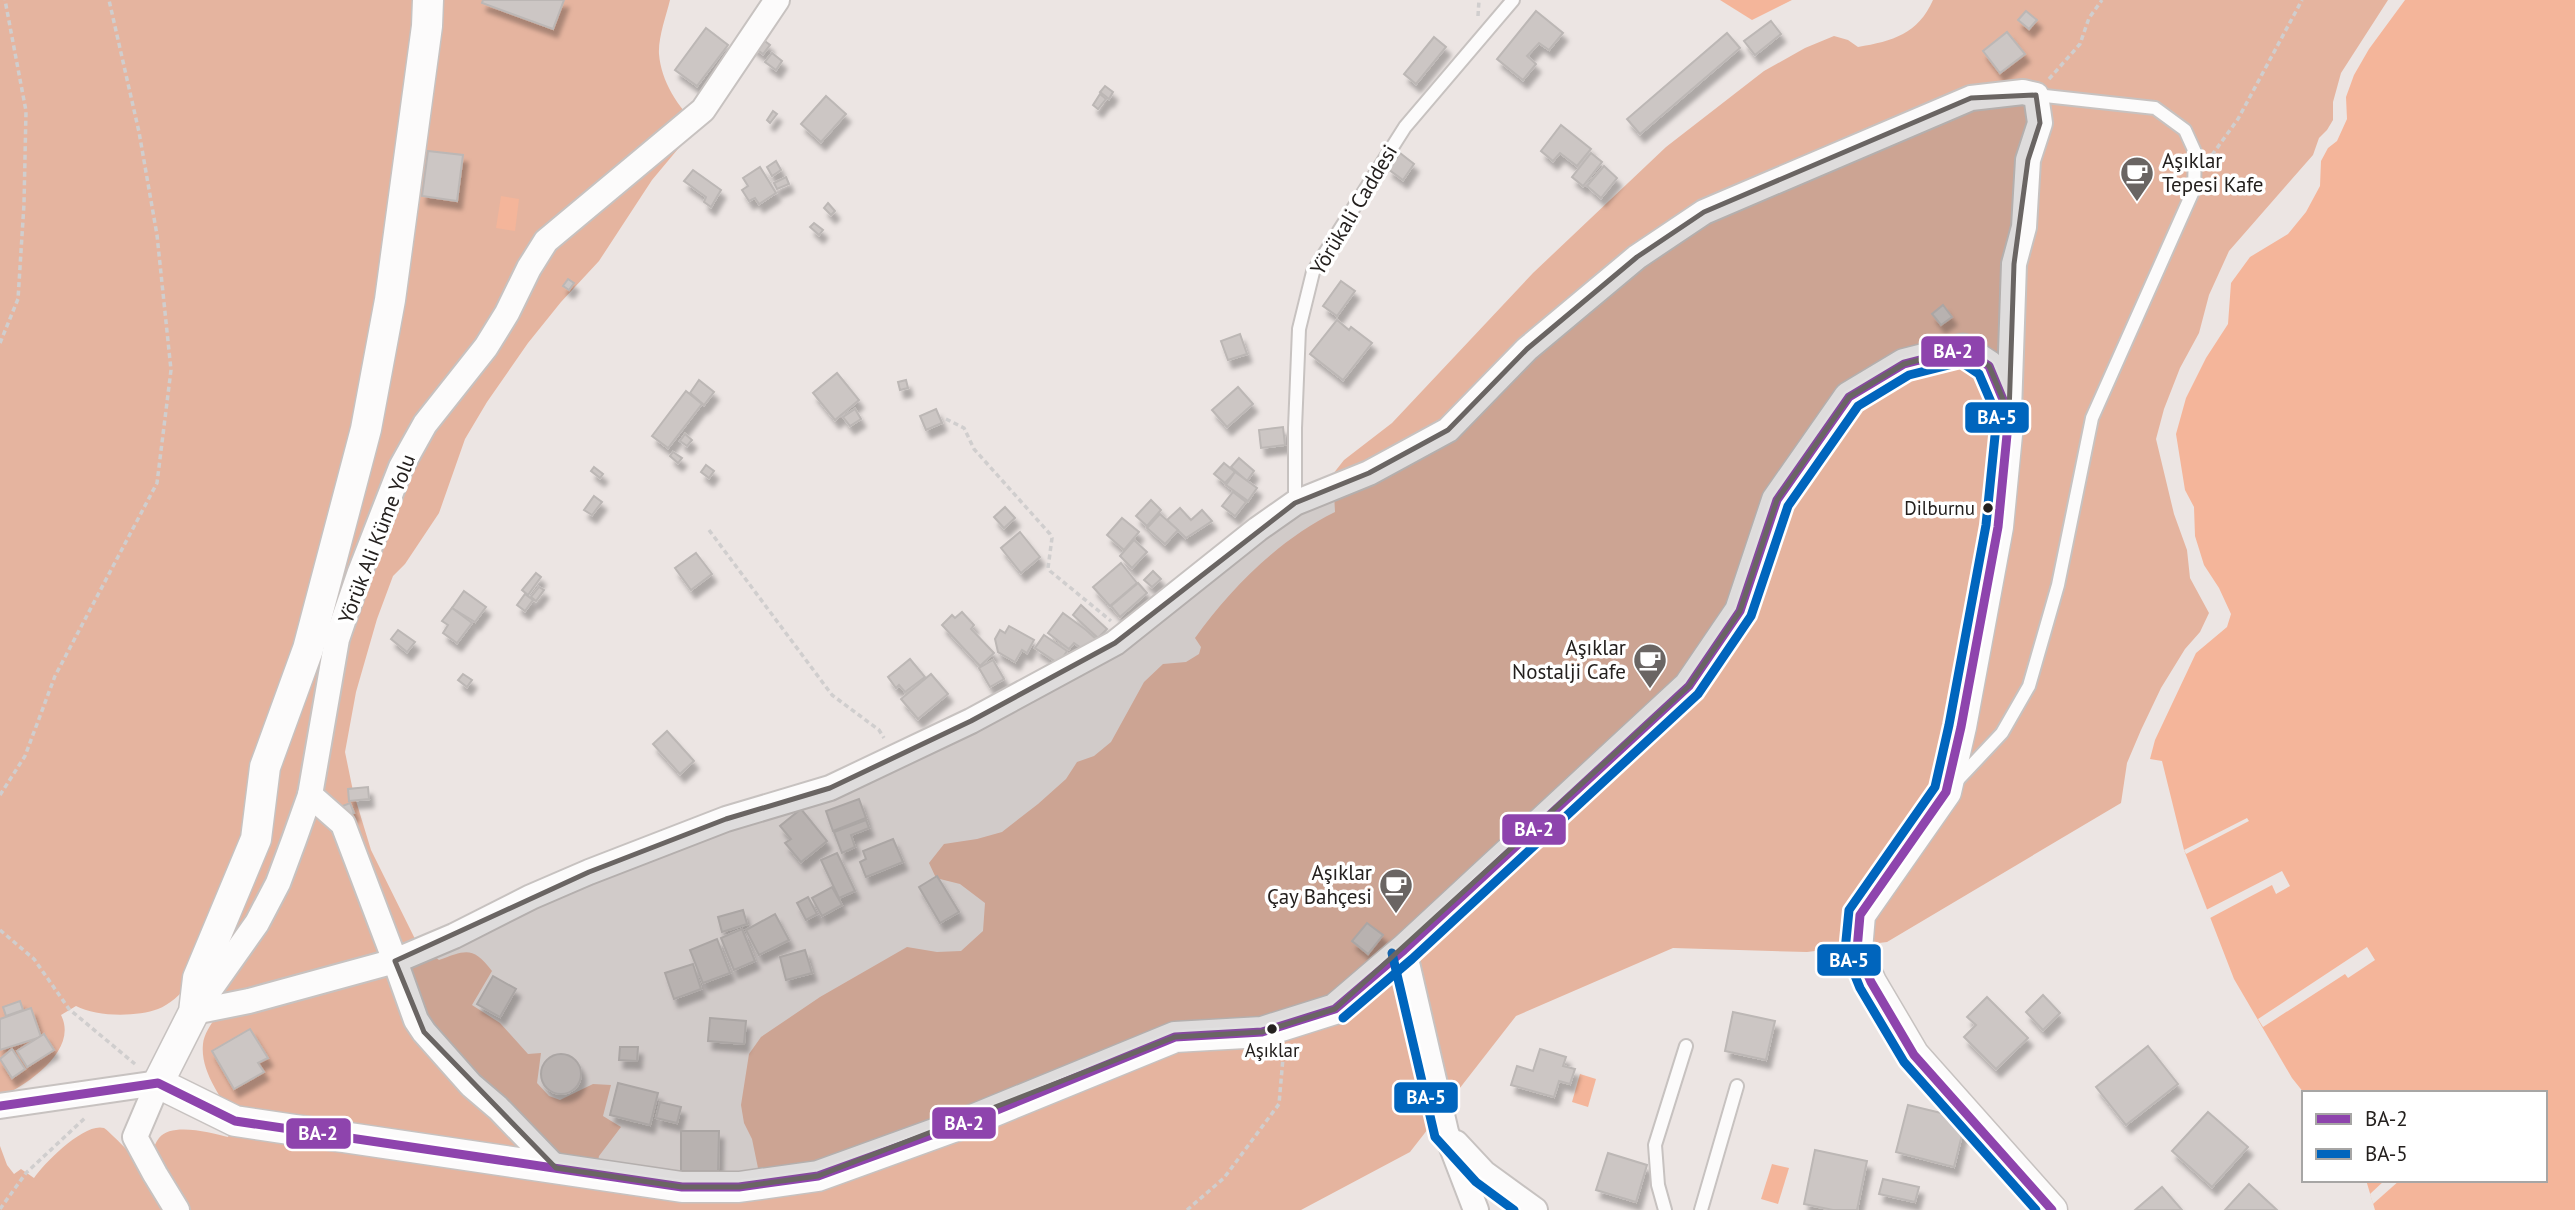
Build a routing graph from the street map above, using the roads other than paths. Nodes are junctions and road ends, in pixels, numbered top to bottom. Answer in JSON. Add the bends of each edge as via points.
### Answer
{"nodes":[{"id":1,"x":428,"y":0,"type":"edge"},
{"id":2,"x":778,"y":0,"type":"edge"},
{"id":3,"x":1513,"y":0,"type":"edge"},
{"id":4,"x":2036,"y":94,"type":"junction"},
{"id":5,"x":2009,"y":414,"type":"junction"},
{"id":6,"x":1295,"y":503,"type":"junction"},
{"id":7,"x":1945,"y":792,"type":"junction"},
{"id":8,"x":310,"y":795,"type":"junction"},
{"id":9,"x":1404,"y":950,"type":"junction"},
{"id":10,"x":395,"y":961,"type":"junction"},
{"id":11,"x":194,"y":1012,"type":"junction"},
{"id":12,"x":1686,"y":1046,"type":"dead end"},
{"id":13,"x":158,"y":1083,"type":"junction"},
{"id":14,"x":1737,"y":1086,"type":"dead end"},
{"id":15,"x":0,"y":1106,"type":"edge"},
{"id":16,"x":1446,"y":1132,"type":"junction"},
{"id":17,"x":556,"y":1168,"type":"junction"},
{"id":18,"x":177,"y":1210,"type":"edge"},
{"id":19,"x":1476,"y":1210,"type":"edge"},
{"id":20,"x":1535,"y":1210,"type":"edge"},
{"id":21,"x":1665,"y":1210,"type":"edge"},
{"id":22,"x":1701,"y":1210,"type":"edge"},
{"id":23,"x":2052,"y":1210,"type":"edge"}],
"edges":[{"from":1,"to":11,"type":"street","via":[[390,300],[366,429],[308,649],[265,767],[256,839],[198,978]]},
{"from":2,"to":8,"type":"street","name":"Yörük Ali Küme Yolu","via":[[703,110],[546,241],[486,347],[425,424],[401,467],[337,639]]},
{"from":3,"to":6,"type":"lane","name":"Yörükali Caddesi","via":[[1405,127],[1313,272],[1299,330]]},
{"from":4,"to":5,"type":"street","via":[[2040,123],[2028,160],[2024,226],[2014,264]]},
{"from":4,"to":6,"type":"street","via":[[1971,98],[1704,212],[1637,257],[1527,349],[1448,430],[1369,473]]},
{"from":4,"to":7,"type":"lane","via":[[2155,108],[2185,130],[2195,152],[2194,190],[2092,418],[2058,585],[2029,686],[2002,733]]},
{"from":5,"to":7,"type":"street","via":[[1998,527]]},
{"from":5,"to":9,"type":"street","via":[[1989,366],[1963,349],[1904,364],[1849,397],[1777,500],[1740,611],[1689,686]]},
{"from":6,"to":10,"type":"street","via":[[1115,643],[971,721],[830,788],[726,819],[589,872]]},
{"from":7,"to":23,"type":"street","via":[[1860,915],[1857,950],[1914,1055]]},
{"from":8,"to":10,"type":"street","via":[[344,824]]},
{"from":8,"to":11,"type":"street","name":"Yörük Ali Küme Yolu","via":[[282,873],[257,923]]},
{"from":9,"to":16,"type":"street"},
{"from":9,"to":17,"type":"street","via":[[1335,1009],[1262,1032],[1175,1037],[970,1121],[818,1175],[739,1187],[682,1187]]},
{"from":10,"to":11,"type":"street"},
{"from":10,"to":17,"type":"street","via":[[424,1032]]},
{"from":11,"to":13,"type":"street"},
{"from":12,"to":21,"type":"lane","via":[[1655,1145]]},
{"from":13,"to":15,"type":"street"},
{"from":13,"to":17,"type":"street","via":[[235,1121]]},
{"from":13,"to":18,"type":"street","via":[[135,1137]]},
{"from":14,"to":22,"type":"lane"},
{"from":16,"to":19,"type":"street"},
{"from":16,"to":20,"type":"street","via":[[1484,1173]]}]}
